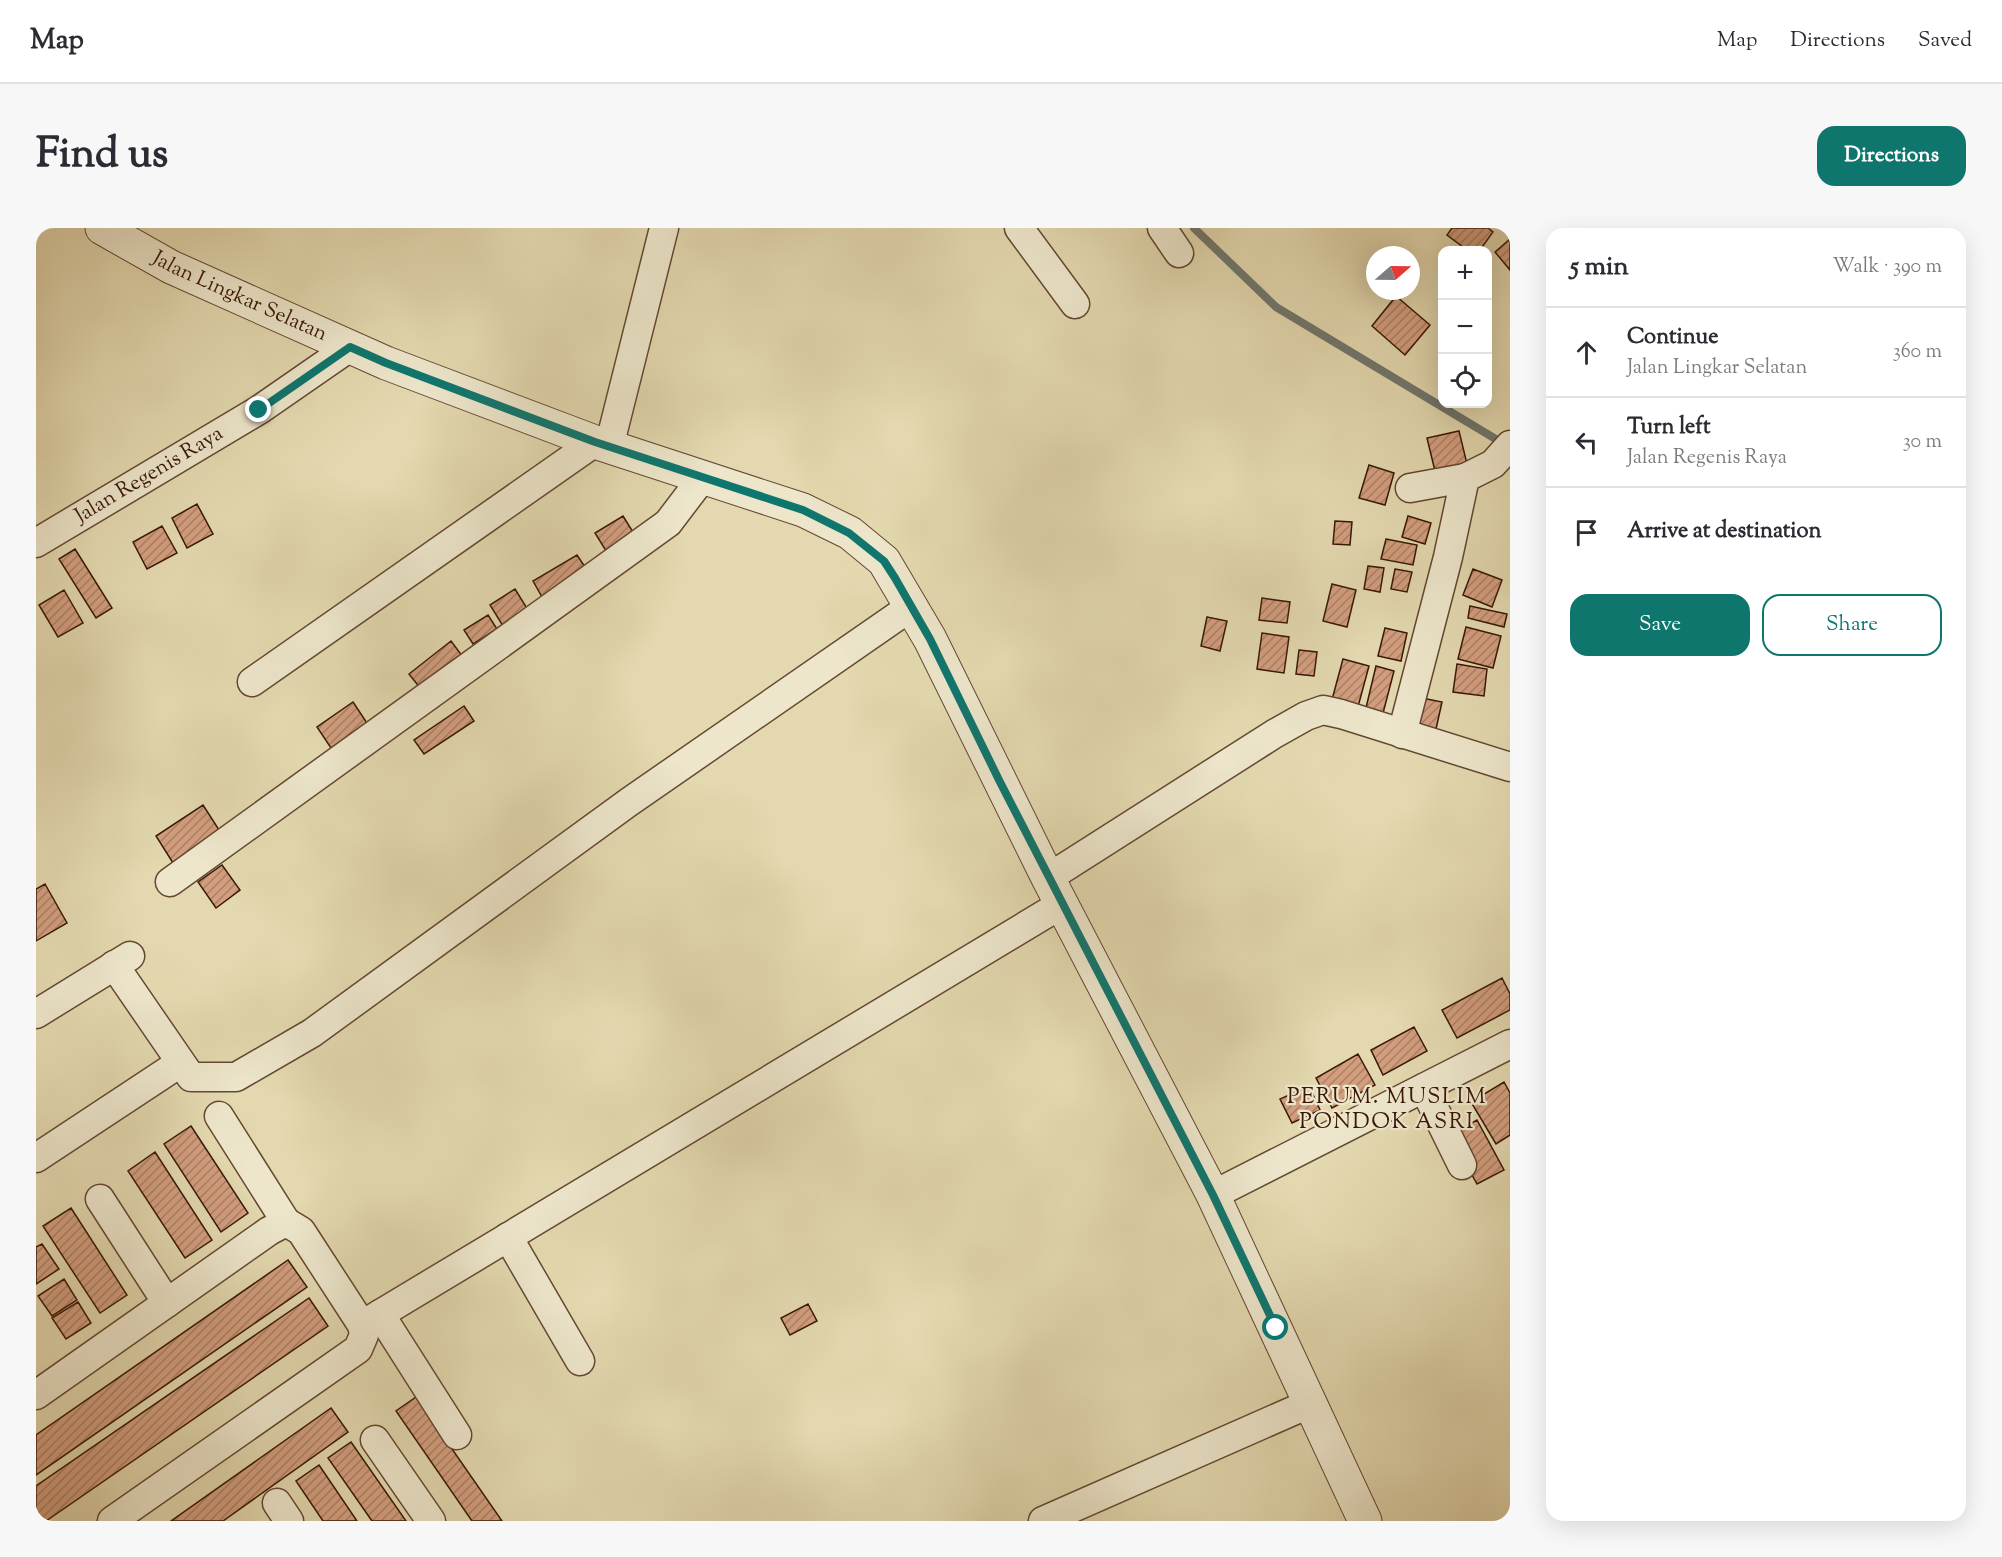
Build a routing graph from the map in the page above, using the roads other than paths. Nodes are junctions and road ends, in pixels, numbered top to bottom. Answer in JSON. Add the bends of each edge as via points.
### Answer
{"nodes":[{"id":1,"x":102,"y":228,"type":"edge"},
{"id":2,"x":664,"y":228,"type":"edge"},
{"id":3,"x":1019,"y":228,"type":"edge"},
{"id":4,"x":1162,"y":228,"type":"edge"},
{"id":5,"x":1179,"y":253,"type":"dead end"},
{"id":6,"x":1075,"y":304,"type":"dead end"},
{"id":7,"x":350,"y":347,"type":"junction"},
{"id":8,"x":602,"y":445,"type":"junction"},
{"id":9,"x":1502,"y":461,"type":"edge"},
{"id":10,"x":703,"y":477,"type":"junction"},
{"id":11,"x":1465,"y":478,"type":"junction"},
{"id":12,"x":1410,"y":488,"type":"dead end"},
{"id":13,"x":36,"y":543,"type":"edge"},
{"id":14,"x":912,"y":606,"type":"junction"},
{"id":15,"x":252,"y":682,"type":"dead end"},
{"id":16,"x":1402,"y":734,"type":"junction"},
{"id":17,"x":1510,"y":767,"type":"edge"},
{"id":18,"x":170,"y":882,"type":"dead end"},
{"id":19,"x":1055,"y":891,"type":"junction"},
{"id":20,"x":36,"y":1014,"type":"edge"},
{"id":21,"x":1510,"y":1044,"type":"edge"},
{"id":22,"x":180,"y":1064,"type":"junction"},
{"id":23,"x":1424,"y":1088,"type":"junction"},
{"id":24,"x":219,"y":1116,"type":"dead end"},
{"id":25,"x":36,"y":1158,"type":"edge"},
{"id":26,"x":1462,"y":1165,"type":"dead end"},
{"id":27,"x":1213,"y":1195,"type":"junction"},
{"id":28,"x":100,"y":1199,"type":"dead end"},
{"id":29,"x":285,"y":1222,"type":"junction"},
{"id":30,"x":508,"y":1237,"type":"junction"},
{"id":31,"x":166,"y":1303,"type":"junction"},
{"id":32,"x":371,"y":1319,"type":"junction"},
{"id":33,"x":580,"y":1361,"type":"dead end"},
{"id":34,"x":40,"y":1384,"type":"edge"},
{"id":35,"x":1311,"y":1403,"type":"junction"},
{"id":36,"x":457,"y":1436,"type":"dead end"},
{"id":37,"x":375,"y":1440,"type":"dead end"},
{"id":38,"x":111,"y":1521,"type":"edge"},
{"id":39,"x":431,"y":1521,"type":"edge"},
{"id":40,"x":1043,"y":1521,"type":"edge"},
{"id":41,"x":1365,"y":1521,"type":"edge"}],
"edges":[{"from":1,"to":7,"type":"street","name":"Jalan Lingkar Selatan","via":[[171,267]]},
{"from":2,"to":8,"type":"street"},
{"from":3,"to":6,"type":"street"},
{"from":4,"to":5,"type":"street"},
{"from":7,"to":8,"type":"street","name":"Jalan Lingkar Selatan"},
{"from":7,"to":13,"type":"street","name":"Jalan Regenis Raya","via":[[259,410]]},
{"from":8,"to":10,"type":"street","name":"Jalan Lingkar Selatan"},
{"from":8,"to":15,"type":"street"},
{"from":9,"to":11,"type":"street"},
{"from":10,"to":14,"type":"street","name":"Jalan Lingkar Selatan","via":[[803,510],[849,533],[884,561]]},
{"from":10,"to":18,"type":"street","via":[[668,523]]},
{"from":11,"to":12,"type":"street"},
{"from":11,"to":16,"type":"street"},
{"from":14,"to":19,"type":"street","name":"Jalan Lingkar Selatan"},
{"from":14,"to":22,"type":"street","via":[[629,802],[312,1033],[236,1077],[191,1077]]},
{"from":16,"to":17,"type":"street"},
{"from":16,"to":19,"type":"street","via":[[1329,711],[1313,713],[1274,734]]},
{"from":19,"to":27,"type":"street","name":"Jalan Lingkar Selatan"},
{"from":19,"to":30,"type":"street"},
{"from":20,"to":22,"type":"street","via":[[122,961]]},
{"from":21,"to":23,"type":"street"},
{"from":22,"to":25,"type":"street"},
{"from":23,"to":26,"type":"street"},
{"from":23,"to":27,"type":"street"},
{"from":24,"to":29,"type":"street"},
{"from":27,"to":35,"type":"street","name":"Jalan Lingkar Selatan"},
{"from":28,"to":31,"type":"street"},
{"from":29,"to":31,"type":"street"},
{"from":29,"to":32,"type":"street","via":[[301,1232]]},
{"from":30,"to":32,"type":"street"},
{"from":30,"to":33,"type":"street"},
{"from":31,"to":34,"type":"street"},
{"from":32,"to":36,"type":"street"},
{"from":32,"to":38,"type":"street","via":[[358,1349]]},
{"from":35,"to":40,"type":"street"},
{"from":35,"to":41,"type":"street","name":"Jalan Lingkar Selatan"},
{"from":37,"to":39,"type":"street"}]}
